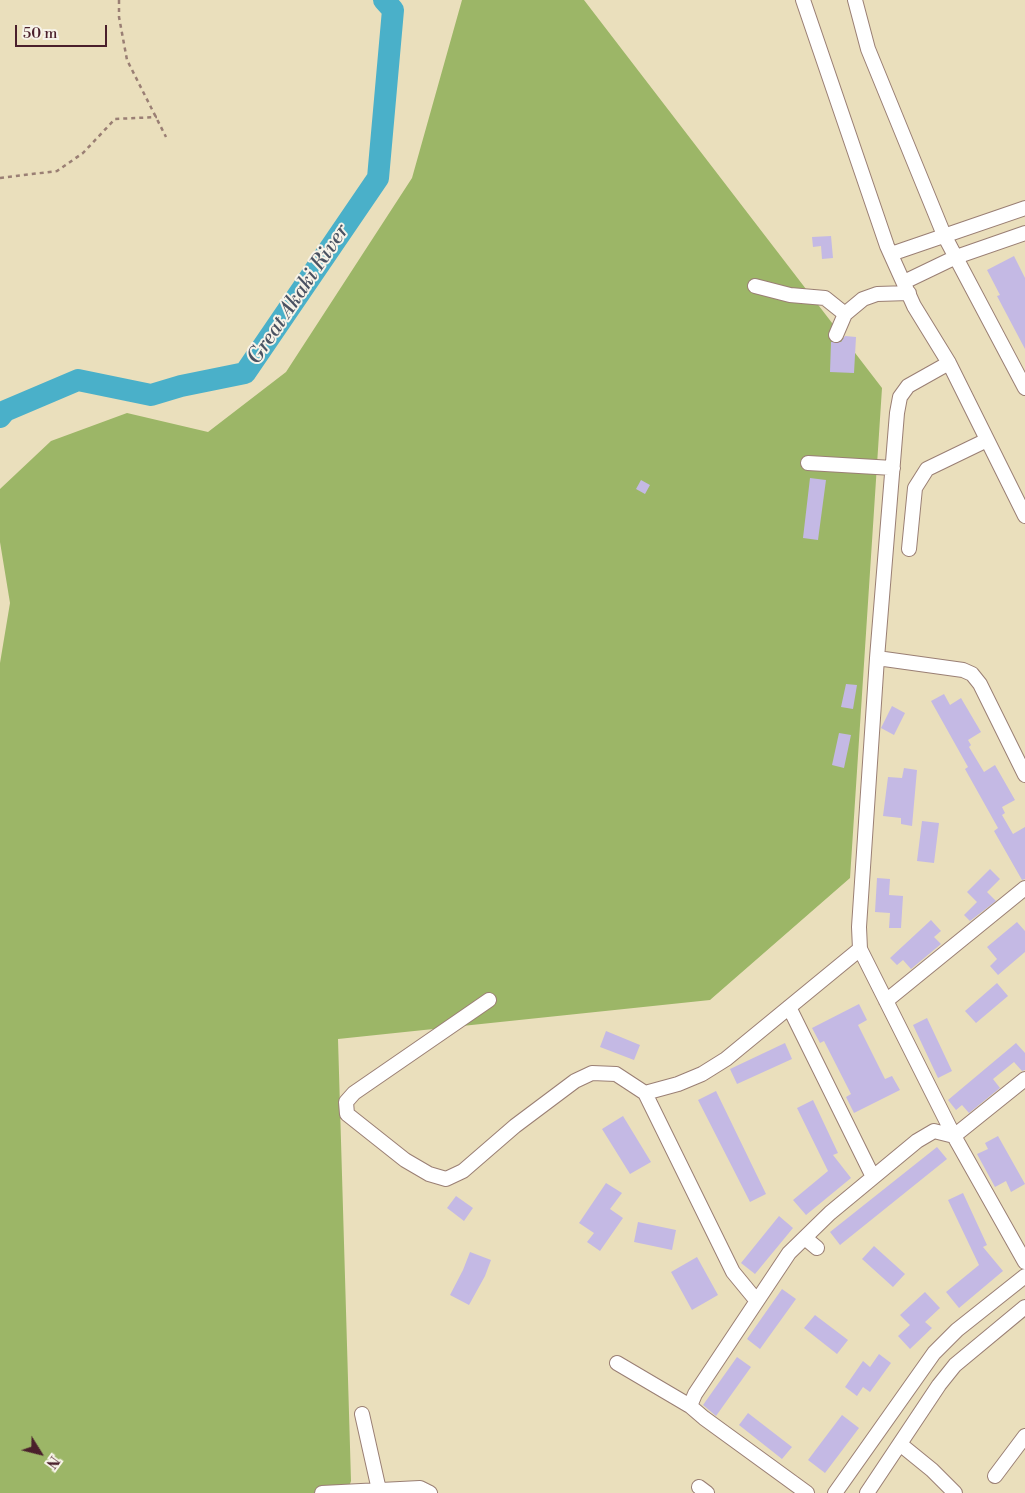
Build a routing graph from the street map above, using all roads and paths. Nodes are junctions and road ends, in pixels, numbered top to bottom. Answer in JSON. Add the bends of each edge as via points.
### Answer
{"nodes":[{"id":1,"x":119,"y":0,"type":"edge"},
{"id":2,"x":803,"y":0,"type":"edge"},
{"id":3,"x":855,"y":0,"type":"edge"},
{"id":4,"x":157,"y":117,"type":"junction"},
{"id":5,"x":166,"y":137,"type":"dead end"},
{"id":6,"x":0,"y":178,"type":"edge"},
{"id":7,"x":1025,"y":208,"type":"edge"},
{"id":8,"x":1025,"y":233,"type":"edge"},
{"id":9,"x":944,"y":235,"type":"junction"},
{"id":10,"x":891,"y":254,"type":"junction"},
{"id":11,"x":956,"y":257,"type":"junction"},
{"id":12,"x":755,"y":286,"type":"dead end"},
{"id":13,"x":906,"y":288,"type":"junction"},
{"id":14,"x":845,"y":314,"type":"junction"},
{"id":15,"x":836,"y":335,"type":"dead end"},
{"id":16,"x":949,"y":364,"type":"junction"},
{"id":17,"x":1025,"y":388,"type":"edge"},
{"id":18,"x":987,"y":440,"type":"junction"},
{"id":19,"x":808,"y":463,"type":"dead end"},
{"id":20,"x":893,"y":468,"type":"junction"},
{"id":21,"x":1025,"y":516,"type":"edge"},
{"id":22,"x":909,"y":549,"type":"dead end"},
{"id":23,"x":877,"y":658,"type":"junction"},
{"id":24,"x":1025,"y":775,"type":"edge"},
{"id":25,"x":1025,"y":888,"type":"edge"},
{"id":26,"x":860,"y":949,"type":"junction"},
{"id":27,"x":489,"y":1000,"type":"dead end"},
{"id":28,"x":886,"y":1001,"type":"junction"},
{"id":29,"x":789,"y":1007,"type":"junction"},
{"id":30,"x":1025,"y":1079,"type":"edge"},
{"id":31,"x":645,"y":1093,"type":"junction"},
{"id":32,"x":954,"y":1136,"type":"junction"},
{"id":33,"x":874,"y":1177,"type":"junction"},
{"id":34,"x":806,"y":1238,"type":"junction"},
{"id":35,"x":817,"y":1248,"type":"dead end"},
{"id":36,"x":1025,"y":1262,"type":"edge"},
{"id":37,"x":1025,"y":1276,"type":"edge"},
{"id":38,"x":756,"y":1300,"type":"junction"},
{"id":39,"x":1025,"y":1307,"type":"edge"},
{"id":40,"x":617,"y":1363,"type":"dead end"},
{"id":41,"x":690,"y":1406,"type":"junction"},
{"id":42,"x":362,"y":1414,"type":"dead end"},
{"id":43,"x":1025,"y":1436,"type":"edge"},
{"id":44,"x":900,"y":1444,"type":"junction"},
{"id":45,"x":995,"y":1476,"type":"dead end"},
{"id":46,"x":379,"y":1490,"type":"junction"},
{"id":47,"x":322,"y":1493,"type":"edge"},
{"id":48,"x":430,"y":1493,"type":"edge"},
{"id":49,"x":807,"y":1493,"type":"edge"},
{"id":50,"x":835,"y":1493,"type":"edge"},
{"id":51,"x":867,"y":1493,"type":"edge"},
{"id":52,"x":955,"y":1493,"type":"edge"}],
"edges":[{"from":1,"to":4,"type":"path","via":[[119,17],[128,60]]},
{"from":2,"to":10,"type":"street"},
{"from":3,"to":9,"type":"street","via":[[868,49]]},
{"from":4,"to":5,"type":"path"},
{"from":4,"to":6,"type":"path","via":[[115,119],[83,153],[57,171]]},
{"from":7,"to":9,"type":"street"},
{"from":8,"to":11,"type":"street"},
{"from":9,"to":10,"type":"street"},
{"from":9,"to":11,"type":"street"},
{"from":10,"to":13,"type":"street"},
{"from":11,"to":13,"type":"street"},
{"from":11,"to":17,"type":"street"},
{"from":12,"to":14,"type":"street","via":[[790,296],[825,298]]},
{"from":13,"to":14,"type":"street","via":[[863,299]]},
{"from":13,"to":16,"type":"street"},
{"from":14,"to":15,"type":"street"},
{"from":16,"to":18,"type":"street"},
{"from":16,"to":20,"type":"street","via":[[908,386],[900,397]]},
{"from":18,"to":21,"type":"street"},
{"from":18,"to":22,"type":"street","via":[[927,470],[914,488]]},
{"from":19,"to":20,"type":"street"},
{"from":20,"to":23,"type":"street"},
{"from":23,"to":24,"type":"street","via":[[972,674]]},
{"from":23,"to":26,"type":"street","via":[[858,927]]},
{"from":25,"to":28,"type":"street","via":[[921,981]]},
{"from":26,"to":28,"type":"street"},
{"from":26,"to":29,"type":"street"},
{"from":27,"to":31,"type":"street","via":[[365,1084],[346,1102],[346,1114],[405,1160],[446,1179],[463,1171],[515,1126],[575,1081],[592,1073],[616,1074]]},
{"from":28,"to":32,"type":"street"},
{"from":29,"to":31,"type":"street","via":[[702,1074]]},
{"from":29,"to":33,"type":"street"},
{"from":30,"to":32,"type":"street","via":[[1012,1098]]},
{"from":31,"to":38,"type":"street","via":[[692,1178],[733,1272]]},
{"from":32,"to":33,"type":"street","via":[[934,1131]]},
{"from":32,"to":36,"type":"street"},
{"from":33,"to":34,"type":"street","via":[[830,1213]]},
{"from":34,"to":35,"type":"street"},
{"from":34,"to":38,"type":"street"},
{"from":37,"to":50,"type":"street","via":[[957,1330],[934,1353]]},
{"from":38,"to":41,"type":"street"},
{"from":39,"to":44,"type":"street","via":[[955,1365]]},
{"from":40,"to":41,"type":"street"},
{"from":41,"to":49,"type":"street"},
{"from":42,"to":46,"type":"street"},
{"from":43,"to":45,"type":"street"},
{"from":44,"to":51,"type":"street"},
{"from":44,"to":52,"type":"street"},
{"from":46,"to":47,"type":"street"},
{"from":46,"to":48,"type":"street","via":[[420,1488]]}]}
